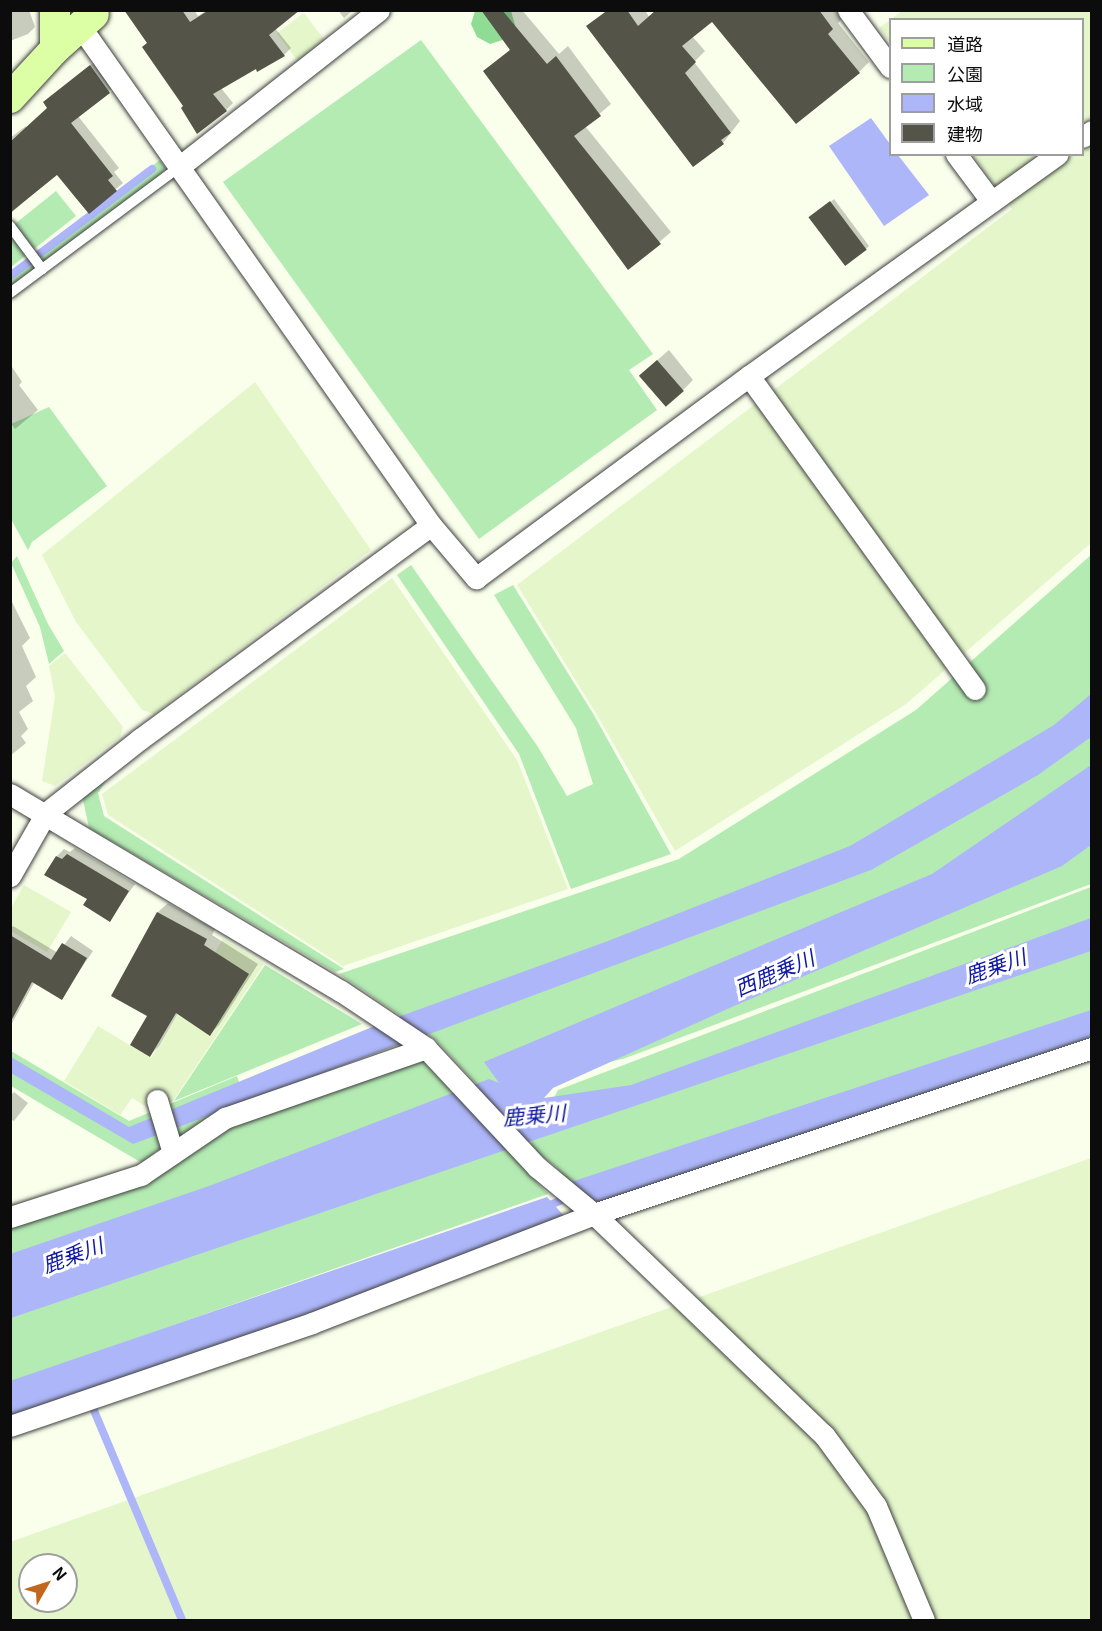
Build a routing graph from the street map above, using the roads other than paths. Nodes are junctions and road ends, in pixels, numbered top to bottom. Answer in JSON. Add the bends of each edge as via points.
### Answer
{"nodes":[{"id":1,"x":379,"y":10,"type":"edge"},
{"id":2,"x":848,"y":10,"type":"edge"},
{"id":3,"x":81,"y":15,"type":"edge"},
{"id":4,"x":889,"y":64,"type":"edge"},
{"id":5,"x":10,"y":98,"type":"edge"},
{"id":6,"x":957,"y":156,"type":"edge"},
{"id":7,"x":1055,"y":156,"type":"edge"},
{"id":8,"x":179,"y":167,"type":"junction"},
{"id":9,"x":991,"y":201,"type":"junction"},
{"id":10,"x":10,"y":226,"type":"edge"},
{"id":11,"x":42,"y":269,"type":"junction"},
{"id":12,"x":10,"y":293,"type":"edge"},
{"id":13,"x":749,"y":376,"type":"junction"},
{"id":14,"x":432,"y":525,"type":"junction"},
{"id":15,"x":975,"y":689,"type":"dead end"},
{"id":16,"x":10,"y":794,"type":"edge"},
{"id":17,"x":46,"y":813,"type":"junction"},
{"id":18,"x":10,"y":876,"type":"edge"},
{"id":19,"x":426,"y":1048,"type":"junction"},
{"id":20,"x":1092,"y":1048,"type":"edge"},
{"id":21,"x":161,"y":1115,"type":"dead end"},
{"id":22,"x":173,"y":1153,"type":"junction"},
{"id":23,"x":594,"y":1214,"type":"junction"},
{"id":24,"x":10,"y":1217,"type":"edge"},
{"id":25,"x":10,"y":1426,"type":"edge"},
{"id":26,"x":924,"y":1620,"type":"edge"}],
"edges":[{"from":1,"to":8,"type":"street"},
{"from":2,"to":4,"type":"street"},
{"from":3,"to":5,"type":"street"},
{"from":3,"to":8,"type":"street"},
{"from":6,"to":9,"type":"street"},
{"from":7,"to":9,"type":"street"},
{"from":8,"to":11,"type":"lane"},
{"from":8,"to":14,"type":"street"},
{"from":9,"to":13,"type":"street"},
{"from":10,"to":11,"type":"lane"},
{"from":11,"to":12,"type":"lane"},
{"from":13,"to":14,"type":"street","via":[[476,578]]},
{"from":13,"to":15,"type":"street"},
{"from":14,"to":17,"type":"street","via":[[149,732]]},
{"from":16,"to":17,"type":"street"},
{"from":17,"to":18,"type":"street"},
{"from":17,"to":19,"type":"street"},
{"from":19,"to":22,"type":"street","via":[[225,1118]]},
{"from":19,"to":23,"type":"street","via":[[523,1152]]},
{"from":20,"to":23,"type":"street"},
{"from":21,"to":22,"type":"street"},
{"from":22,"to":24,"type":"street","via":[[141,1175]]},
{"from":23,"to":25,"type":"street","via":[[312,1323]]},
{"from":23,"to":26,"type":"street","via":[[824,1435],[876,1506]]}]}
